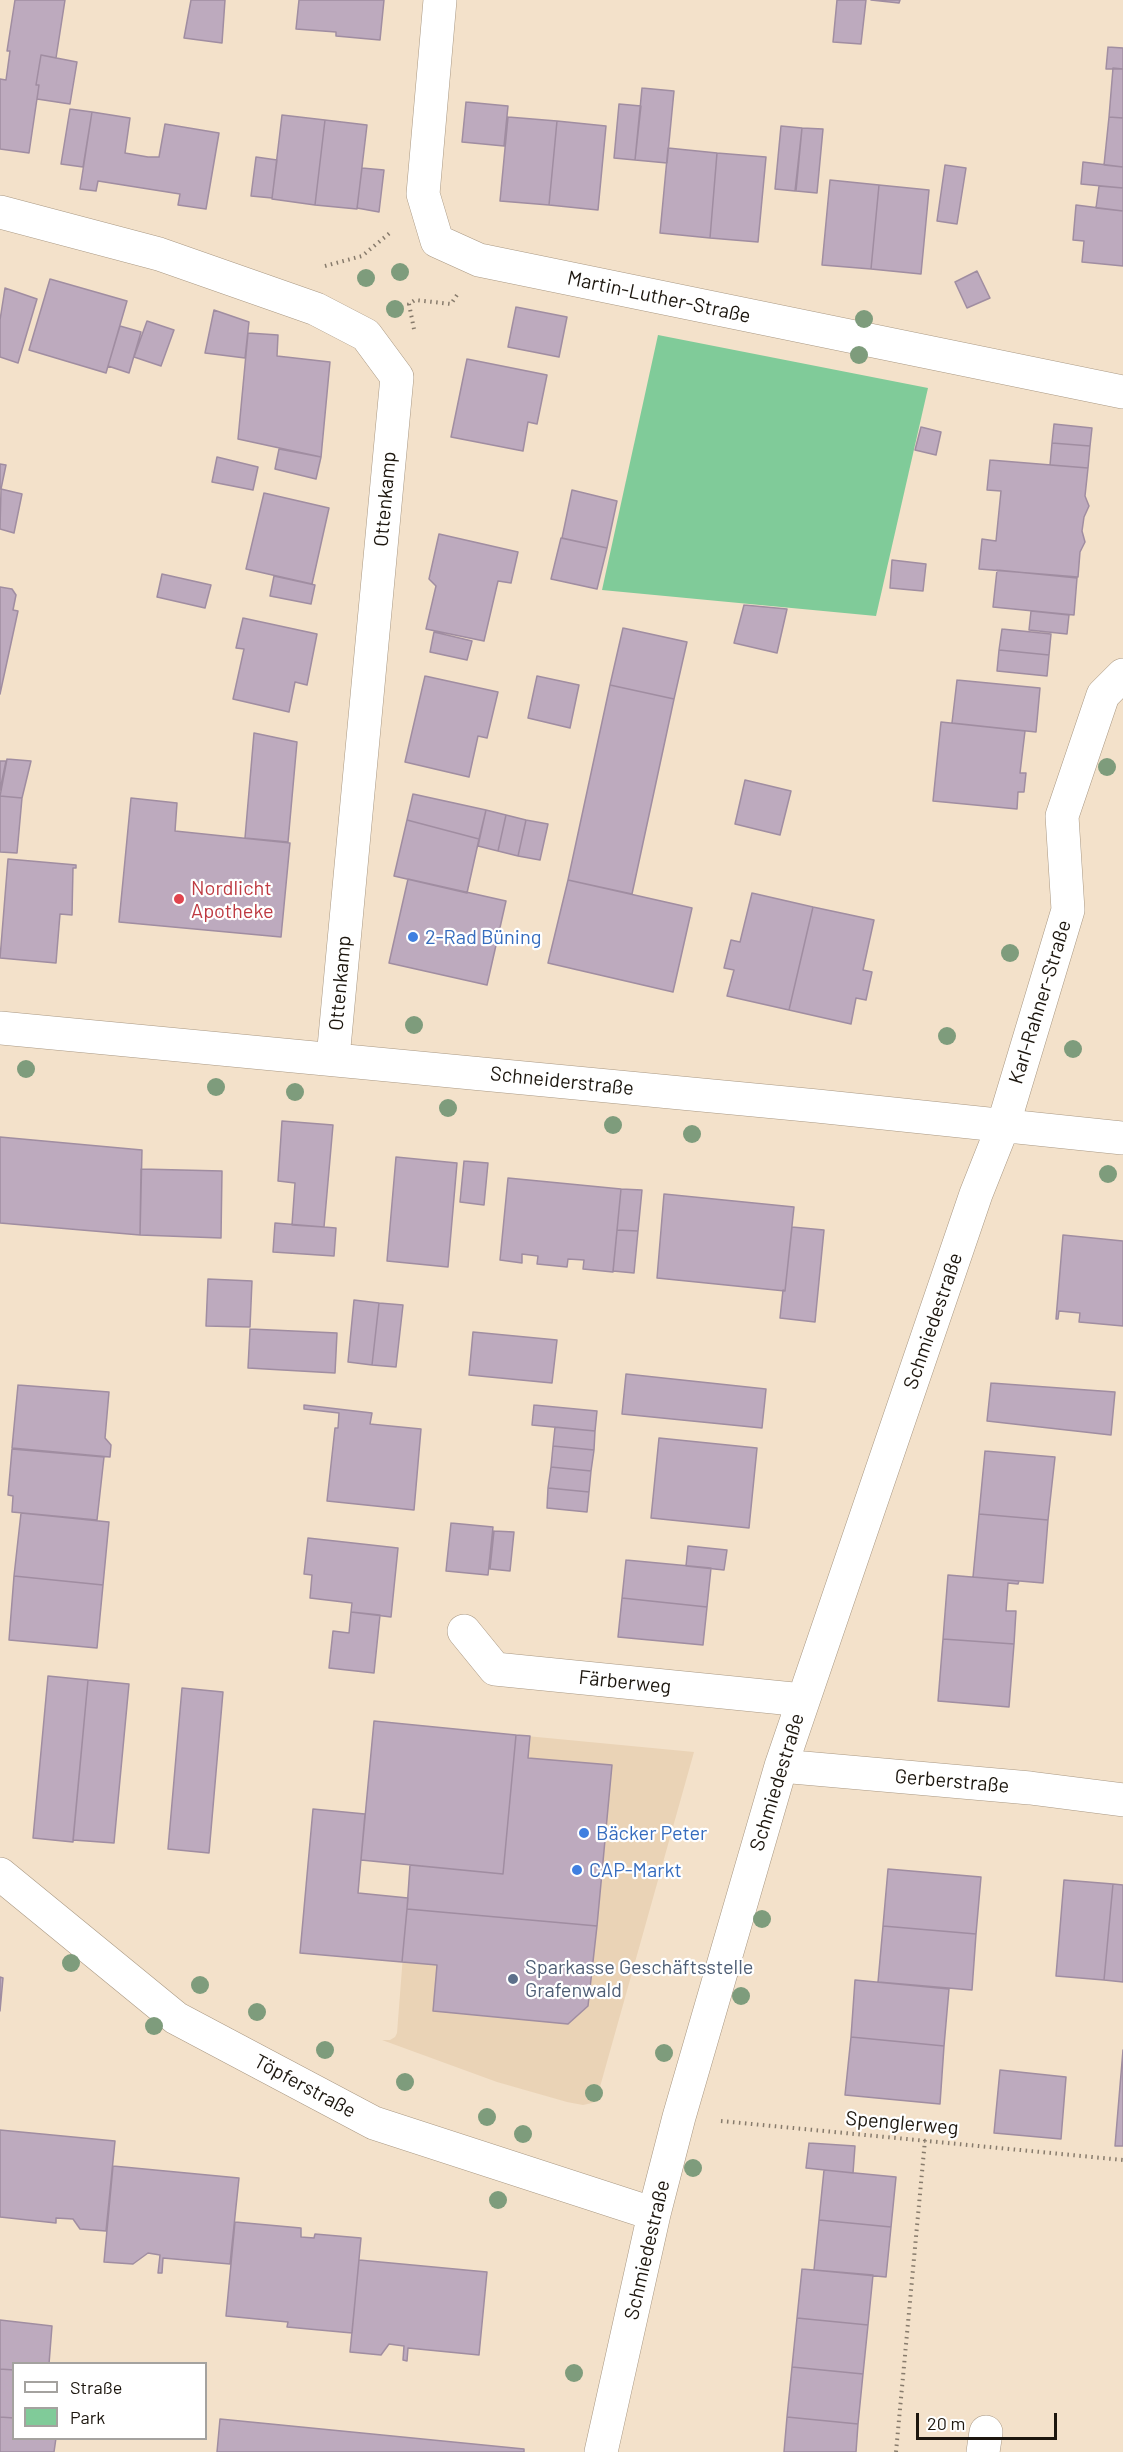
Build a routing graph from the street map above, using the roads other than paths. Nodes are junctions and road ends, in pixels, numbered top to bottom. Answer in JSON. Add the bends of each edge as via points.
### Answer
{"nodes":[{"id":1,"x":440,"y":0,"type":"edge"},
{"id":2,"x":0,"y":212,"type":"edge"},
{"id":3,"x":1123,"y":392,"type":"edge"},
{"id":4,"x":1123,"y":675,"type":"edge"},
{"id":5,"x":0,"y":1028,"type":"edge"},
{"id":6,"x":333,"y":1058,"type":"junction"},
{"id":7,"x":1003,"y":1126,"type":"junction"},
{"id":8,"x":1123,"y":1138,"type":"edge"},
{"id":9,"x":464,"y":1631,"type":"dead end"},
{"id":10,"x":802,"y":1700,"type":"junction"},
{"id":11,"x":780,"y":1766,"type":"junction"},
{"id":12,"x":1123,"y":1800,"type":"edge"},
{"id":13,"x":0,"y":1874,"type":"edge"},
{"id":14,"x":654,"y":2214,"type":"junction"},
{"id":15,"x":601,"y":2452,"type":"edge"}],
"edges":[{"from":1,"to":3,"type":"street","name":"Martin-Luther-Straße","via":[[423,194],[437,241],[479,260]]},
{"from":2,"to":6,"type":"street","name":"Ottenkamp","via":[[159,254],[316,309],[366,335],[397,376]]},
{"from":4,"to":7,"type":"street","name":"Karl-Rahner-Straße","via":[[1103,695],[1062,816],[1068,910]]},
{"from":5,"to":6,"type":"street","name":"Schneiderstraße"},
{"from":6,"to":7,"type":"street","name":"Schneiderstraße"},
{"from":7,"to":8,"type":"street","name":"Schneiderstraße"},
{"from":7,"to":10,"type":"street","name":"Schmiedestraße","via":[[976,1194]]},
{"from":9,"to":10,"type":"street","name":"Färberweg","via":[[495,1669]]},
{"from":10,"to":11,"type":"street","name":"Schmiedestraße"},
{"from":11,"to":12,"type":"street","name":"Gerberstraße"},
{"from":11,"to":14,"type":"street","name":"Schmiedestraße"},
{"from":13,"to":14,"type":"street","name":"Töpferstraße","via":[[176,2018],[364,2117]]},
{"from":14,"to":15,"type":"street","name":"Schmiedestraße"}]}
